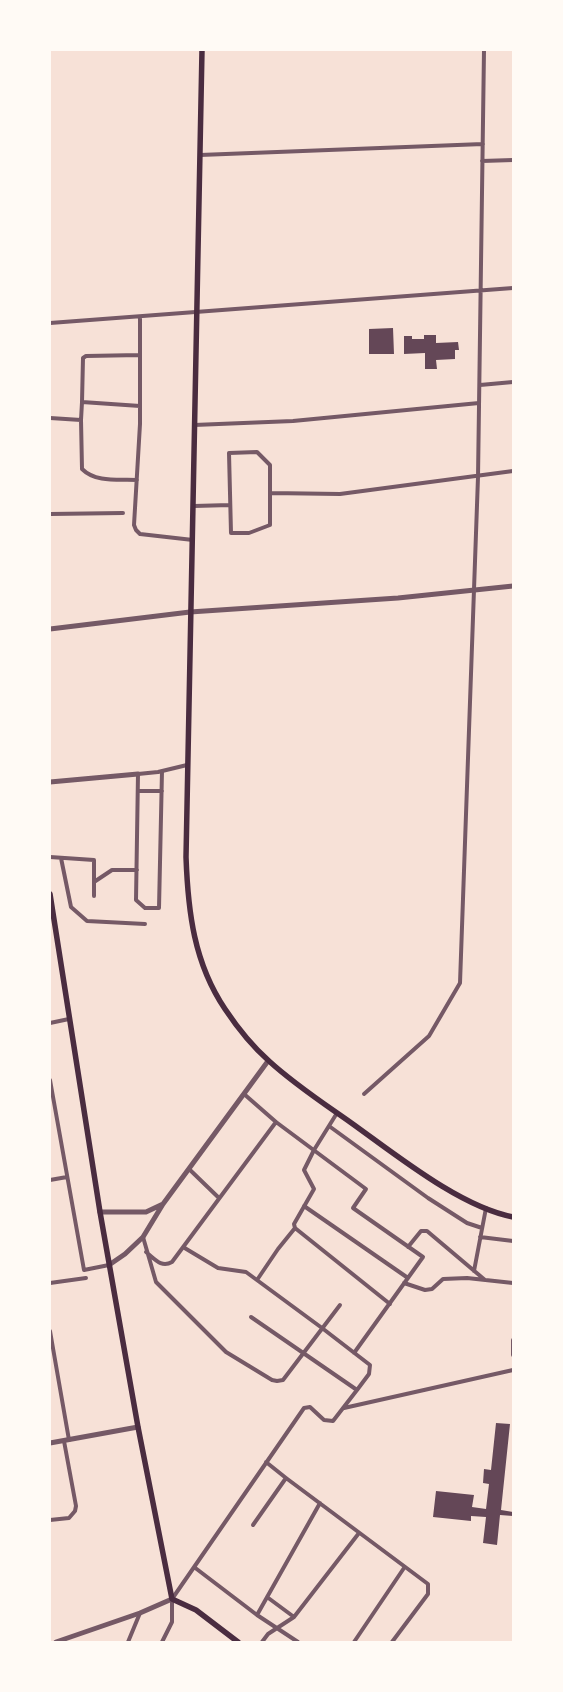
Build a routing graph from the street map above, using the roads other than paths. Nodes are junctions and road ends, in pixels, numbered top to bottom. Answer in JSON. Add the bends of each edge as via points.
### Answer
{"nodes":[{"id":1,"x":202,"y":50,"type":"edge"},
{"id":2,"x":484,"y":50,"type":"edge"},
{"id":3,"x":483,"y":144,"type":"junction"},
{"id":4,"x":200,"y":155,"type":"junction"},
{"id":5,"x":513,"y":160,"type":"edge"},
{"id":6,"x":482,"y":161,"type":"junction"},
{"id":7,"x":513,"y":288,"type":"edge"},
{"id":8,"x":481,"y":290,"type":"junction"},
{"id":9,"x":195,"y":312,"type":"junction"},
{"id":10,"x":140,"y":317,"type":"junction"},
{"id":11,"x":50,"y":323,"type":"edge"},
{"id":12,"x":140,"y":356,"type":"junction"},
{"id":13,"x":513,"y":382,"type":"edge"},
{"id":14,"x":480,"y":385,"type":"junction"},
{"id":15,"x":82,"y":402,"type":"junction"},
{"id":16,"x":479,"y":403,"type":"junction"},
{"id":17,"x":140,"y":406,"type":"junction"},
{"id":18,"x":50,"y":418,"type":"edge"},
{"id":19,"x":81,"y":420,"type":"junction"},
{"id":20,"x":194,"y":425,"type":"junction"},
{"id":21,"x":513,"y":471,"type":"edge"},
{"id":22,"x":478,"y":477,"type":"junction"},
{"id":23,"x":137,"y":480,"type":"junction"},
{"id":24,"x":270,"y":493,"type":"junction"},
{"id":25,"x":194,"y":506,"type":"junction"},
{"id":26,"x":230,"y":506,"type":"junction"},
{"id":27,"x":123,"y":513,"type":"dead end"},
{"id":28,"x":50,"y":514,"type":"edge"},
{"id":29,"x":193,"y":540,"type":"junction"},
{"id":30,"x":513,"y":586,"type":"edge"},
{"id":31,"x":475,"y":591,"type":"junction"},
{"id":32,"x":190,"y":612,"type":"junction"},
{"id":33,"x":50,"y":629,"type":"edge"},
{"id":34,"x":188,"y":765,"type":"junction"},
{"id":35,"x":162,"y":771,"type":"junction"},
{"id":36,"x":138,"y":774,"type":"junction"},
{"id":37,"x":50,"y":782,"type":"edge"},
{"id":38,"x":138,"y":791,"type":"junction"},
{"id":39,"x":162,"y":791,"type":"junction"},
{"id":40,"x":50,"y":857,"type":"edge"},
{"id":41,"x":61,"y":858,"type":"junction"},
{"id":42,"x":137,"y":870,"type":"junction"},
{"id":43,"x":94,"y":882,"type":"junction"},
{"id":44,"x":50,"y":894,"type":"edge"},
{"id":45,"x":94,"y":896,"type":"dead end"},
{"id":46,"x":145,"y":924,"type":"dead end"},
{"id":47,"x":69,"y":1019,"type":"junction"},
{"id":48,"x":50,"y":1023,"type":"edge"},
{"id":49,"x":268,"y":1061,"type":"junction"},
{"id":50,"x":50,"y":1080,"type":"edge"},
{"id":51,"x":244,"y":1094,"type":"junction"},
{"id":52,"x":364,"y":1094,"type":"dead end"},
{"id":53,"x":337,"y":1113,"type":"junction"},
{"id":54,"x":276,"y":1122,"type":"junction"},
{"id":55,"x":329,"y":1126,"type":"junction"},
{"id":56,"x":314,"y":1150,"type":"junction"},
{"id":57,"x":189,"y":1169,"type":"junction"},
{"id":58,"x":67,"y":1177,"type":"junction"},
{"id":59,"x":50,"y":1180,"type":"edge"},
{"id":60,"x":220,"y":1198,"type":"junction"},
{"id":61,"x":163,"y":1204,"type":"junction"},
{"id":62,"x":304,"y":1206,"type":"junction"},
{"id":63,"x":486,"y":1208,"type":"junction"},
{"id":64,"x":100,"y":1212,"type":"junction"},
{"id":65,"x":513,"y":1217,"type":"edge"},
{"id":66,"x":295,"y":1228,"type":"junction"},
{"id":67,"x":482,"y":1228,"type":"junction"},
{"id":68,"x":143,"y":1237,"type":"junction"},
{"id":69,"x":480,"y":1237,"type":"junction"},
{"id":70,"x":513,"y":1241,"type":"edge"},
{"id":71,"x":183,"y":1247,"type":"junction"},
{"id":72,"x":408,"y":1247,"type":"junction"},
{"id":73,"x":146,"y":1252,"type":"junction"},
{"id":74,"x":109,"y":1265,"type":"junction"},
{"id":75,"x":474,"y":1271,"type":"junction"},
{"id":76,"x":86,"y":1278,"type":"dead end"},
{"id":77,"x":408,"y":1278,"type":"junction"},
{"id":78,"x":256,"y":1280,"type":"junction"},
{"id":79,"x":484,"y":1280,"type":"junction"},
{"id":80,"x":50,"y":1283,"type":"edge"},
{"id":81,"x":404,"y":1283,"type":"junction"},
{"id":82,"x":513,"y":1284,"type":"edge"},
{"id":83,"x":390,"y":1304,"type":"junction"},
{"id":84,"x":340,"y":1305,"type":"dead end"},
{"id":85,"x":252,"y":1317,"type":"dead end"},
{"id":86,"x":322,"y":1328,"type":"junction"},
{"id":87,"x":50,"y":1330,"type":"edge"},
{"id":88,"x":513,"y":1340,"type":"edge"},
{"id":89,"x":302,"y":1353,"type":"junction"},
{"id":90,"x":354,"y":1353,"type":"junction"},
{"id":91,"x":513,"y":1355,"type":"edge"},
{"id":92,"x":52,"y":1366,"type":"edge"},
{"id":93,"x":513,"y":1370,"type":"edge"},
{"id":94,"x":357,"y":1390,"type":"junction"},
{"id":95,"x":344,"y":1408,"type":"junction"},
{"id":96,"x":138,"y":1427,"type":"junction"},
{"id":97,"x":66,"y":1440,"type":"junction"},
{"id":98,"x":50,"y":1443,"type":"edge"},
{"id":99,"x":266,"y":1462,"type":"junction"},
{"id":100,"x":286,"y":1478,"type":"junction"},
{"id":101,"x":320,"y":1503,"type":"junction"},
{"id":102,"x":50,"y":1520,"type":"edge"},
{"id":103,"x":253,"y":1525,"type":"dead end"},
{"id":104,"x":359,"y":1533,"type":"junction"},
{"id":105,"x":194,"y":1567,"type":"junction"},
{"id":106,"x":404,"y":1568,"type":"junction"},
{"id":107,"x":267,"y":1597,"type":"junction"},
{"id":108,"x":172,"y":1599,"type":"junction"},
{"id":109,"x":140,"y":1613,"type":"junction"},
{"id":110,"x":257,"y":1615,"type":"junction"},
{"id":111,"x":294,"y":1617,"type":"junction"},
{"id":112,"x":276,"y":1628,"type":"junction"},
{"id":113,"x":56,"y":1642,"type":"edge"},
{"id":114,"x":128,"y":1642,"type":"edge"},
{"id":115,"x":162,"y":1642,"type":"edge"},
{"id":116,"x":238,"y":1642,"type":"edge"},
{"id":117,"x":262,"y":1642,"type":"edge"},
{"id":118,"x":298,"y":1642,"type":"edge"},
{"id":119,"x":354,"y":1642,"type":"edge"},
{"id":120,"x":392,"y":1642,"type":"edge"}],
"edges":[{"from":1,"to":4,"type":"main road"},
{"from":2,"to":3,"type":"street"},
{"from":3,"to":4,"type":"street"},
{"from":3,"to":6,"type":"street"},
{"from":4,"to":9,"type":"main road"},
{"from":5,"to":6,"type":"street"},
{"from":6,"to":8,"type":"street"},
{"from":7,"to":8,"type":"street"},
{"from":8,"to":9,"type":"street"},
{"from":8,"to":14,"type":"street"},
{"from":9,"to":10,"type":"street"},
{"from":9,"to":20,"type":"main road"},
{"from":10,"to":11,"type":"street"},
{"from":10,"to":12,"type":"street"},
{"from":12,"to":15,"type":"street","via":[[83,358]]},
{"from":12,"to":17,"type":"street"},
{"from":13,"to":14,"type":"street"},
{"from":14,"to":16,"type":"street"},
{"from":15,"to":17,"type":"street"},
{"from":15,"to":19,"type":"street"},
{"from":16,"to":20,"type":"street","via":[[293,421]]},
{"from":16,"to":22,"type":"street"},
{"from":17,"to":23,"type":"street"},
{"from":18,"to":19,"type":"street"},
{"from":19,"to":23,"type":"street","via":[[82,469],[87,475]]},
{"from":20,"to":25,"type":"main road"},
{"from":21,"to":22,"type":"street"},
{"from":22,"to":24,"type":"street","via":[[340,494]]},
{"from":22,"to":31,"type":"street"},
{"from":23,"to":29,"type":"street","via":[[136,530],[140,534]]},
{"from":24,"to":26,"type":"street","via":[[270,525],[249,533],[231,533]]},
{"from":24,"to":26,"type":"street","via":[[270,465],[257,452],[229,452]]},
{"from":25,"to":26,"type":"street"},
{"from":25,"to":29,"type":"main road"},
{"from":27,"to":28,"type":"street"},
{"from":29,"to":32,"type":"main road"},
{"from":30,"to":31,"type":"street"},
{"from":31,"to":32,"type":"street"},
{"from":31,"to":52,"type":"street","via":[[460,984],[429,1036]]},
{"from":32,"to":33,"type":"street"},
{"from":32,"to":34,"type":"main road"},
{"from":34,"to":35,"type":"street"},
{"from":34,"to":49,"type":"main road","via":[[187,890],[194,938],[203,965],[225,1009]]},
{"from":35,"to":36,"type":"street"},
{"from":35,"to":39,"type":"street"},
{"from":36,"to":37,"type":"street"},
{"from":36,"to":38,"type":"street"},
{"from":38,"to":39,"type":"street"},
{"from":38,"to":42,"type":"street"},
{"from":39,"to":42,"type":"street","via":[[159,908],[145,908],[136,900]]},
{"from":40,"to":41,"type":"street"},
{"from":41,"to":43,"type":"street","via":[[94,860]]},
{"from":41,"to":46,"type":"street","via":[[71,907],[87,921]]},
{"from":42,"to":43,"type":"street","via":[[112,870]]},
{"from":43,"to":45,"type":"street"},
{"from":44,"to":47,"type":"main road"},
{"from":47,"to":48,"type":"street"},
{"from":47,"to":64,"type":"main road"},
{"from":49,"to":51,"type":"street"},
{"from":49,"to":53,"type":"main road"},
{"from":50,"to":58,"type":"street"},
{"from":51,"to":54,"type":"street"},
{"from":51,"to":57,"type":"street"},
{"from":53,"to":55,"type":"street"},
{"from":53,"to":63,"type":"main road","via":[[432,1179]]},
{"from":54,"to":56,"type":"street"},
{"from":54,"to":60,"type":"street"},
{"from":55,"to":56,"type":"street"},
{"from":55,"to":67,"type":"street","via":[[428,1198],[467,1223]]},
{"from":56,"to":62,"type":"street","via":[[304,1170],[314,1189]]},
{"from":56,"to":72,"type":"street","via":[[366,1190],[353,1208]]},
{"from":57,"to":60,"type":"street"},
{"from":57,"to":61,"type":"street"},
{"from":58,"to":59,"type":"street"},
{"from":58,"to":74,"type":"street","via":[[84,1270]]},
{"from":60,"to":71,"type":"street"},
{"from":61,"to":64,"type":"street","via":[[146,1212]]},
{"from":61,"to":68,"type":"street"},
{"from":62,"to":66,"type":"street","via":[[295,1220]]},
{"from":62,"to":77,"type":"street"},
{"from":63,"to":65,"type":"main road"},
{"from":63,"to":67,"type":"street"},
{"from":64,"to":74,"type":"main road"},
{"from":66,"to":78,"type":"street"},
{"from":66,"to":83,"type":"street"},
{"from":67,"to":69,"type":"street"},
{"from":68,"to":73,"type":"street"},
{"from":68,"to":74,"type":"street"},
{"from":69,"to":70,"type":"street"},
{"from":69,"to":75,"type":"street"},
{"from":71,"to":73,"type":"street","via":[[167,1265]]},
{"from":71,"to":78,"type":"street","via":[[218,1268],[246,1272]]},
{"from":72,"to":75,"type":"street","via":[[421,1231],[427,1231]]},
{"from":72,"to":77,"type":"street","via":[[423,1257]]},
{"from":73,"to":89,"type":"street","via":[[156,1282],[226,1352],[277,1381],[282,1380]]},
{"from":74,"to":96,"type":"main road"},
{"from":75,"to":79,"type":"street"},
{"from":76,"to":80,"type":"street"},
{"from":77,"to":81,"type":"street"},
{"from":78,"to":86,"type":"street"},
{"from":79,"to":81,"type":"street","via":[[443,1279],[432,1289],[425,1290]]},
{"from":79,"to":82,"type":"street"},
{"from":81,"to":83,"type":"street"},
{"from":83,"to":90,"type":"street"},
{"from":84,"to":86,"type":"street"},
{"from":85,"to":89,"type":"street"},
{"from":86,"to":89,"type":"street"},
{"from":86,"to":90,"type":"street"},
{"from":87,"to":92,"type":"street"},
{"from":88,"to":91,"type":"street"},
{"from":89,"to":94,"type":"street"},
{"from":90,"to":94,"type":"street","via":[[370,1365],[369,1374]]},
{"from":92,"to":97,"type":"street"},
{"from":93,"to":95,"type":"street"},
{"from":94,"to":95,"type":"street"},
{"from":95,"to":99,"type":"street","via":[[329,1422],[310,1407],[304,1408]]},
{"from":96,"to":97,"type":"street"},
{"from":96,"to":108,"type":"main road"},
{"from":97,"to":98,"type":"street"},
{"from":97,"to":102,"type":"street","via":[[75,1511],[69,1518]]},
{"from":99,"to":100,"type":"street"},
{"from":99,"to":105,"type":"street"},
{"from":100,"to":101,"type":"street"},
{"from":100,"to":103,"type":"street"},
{"from":101,"to":104,"type":"street"},
{"from":101,"to":107,"type":"street"},
{"from":104,"to":106,"type":"street"},
{"from":104,"to":111,"type":"street"},
{"from":105,"to":108,"type":"street"},
{"from":105,"to":110,"type":"street"},
{"from":106,"to":119,"type":"street"},
{"from":106,"to":120,"type":"street","via":[[428,1584],[428,1594]]},
{"from":107,"to":110,"type":"street"},
{"from":107,"to":111,"type":"street"},
{"from":108,"to":109,"type":"street"},
{"from":108,"to":115,"type":"street","via":[[172,1622]]},
{"from":108,"to":116,"type":"main road","via":[[196,1610]]},
{"from":109,"to":113,"type":"street"},
{"from":109,"to":114,"type":"street"},
{"from":110,"to":112,"type":"street"},
{"from":111,"to":112,"type":"street"},
{"from":112,"to":117,"type":"street"},
{"from":112,"to":118,"type":"street"}]}
